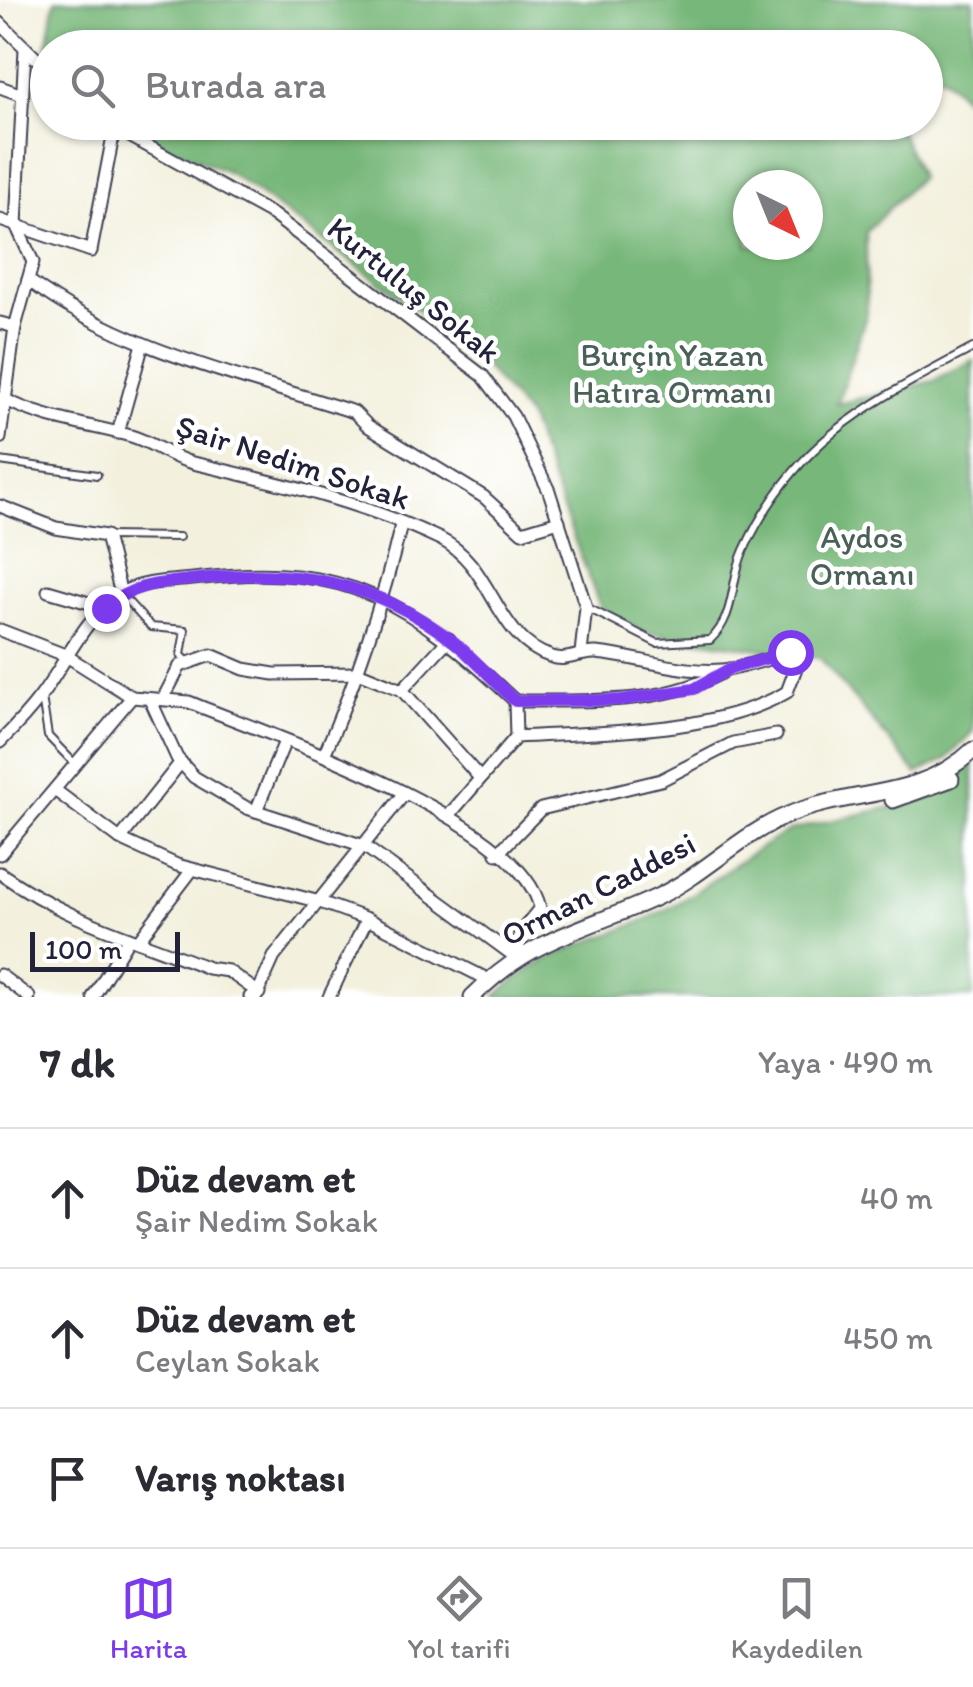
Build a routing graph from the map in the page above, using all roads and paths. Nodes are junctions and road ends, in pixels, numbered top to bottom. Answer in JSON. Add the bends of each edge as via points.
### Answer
{"nodes":[{"id":1,"x":0,"y":23,"type":"edge"},
{"id":2,"x":25,"y":49,"type":"junction"},
{"id":3,"x":30,"y":54,"type":"edge"},
{"id":4,"x":0,"y":87,"type":"edge"},
{"id":5,"x":22,"y":95,"type":"junction"},
{"id":6,"x":107,"y":140,"type":"edge"},
{"id":7,"x":133,"y":140,"type":"edge"},
{"id":8,"x":0,"y":220,"type":"edge"},
{"id":9,"x":16,"y":225,"type":"junction"},
{"id":10,"x":28,"y":280,"type":"junction"},
{"id":11,"x":0,"y":323,"type":"edge"},
{"id":12,"x":15,"y":327,"type":"junction"},
{"id":13,"x":143,"y":344,"type":"junction"},
{"id":14,"x":973,"y":348,"type":"edge"},
{"id":15,"x":1,"y":398,"type":"edge"},
{"id":16,"x":118,"y":433,"type":"junction"},
{"id":17,"x":0,"y":438,"type":"edge"},
{"id":18,"x":0,"y":461,"type":"edge"},
{"id":19,"x":97,"y":475,"type":"dead end"},
{"id":20,"x":0,"y":506,"type":"edge"},
{"id":21,"x":559,"y":522,"type":"junction"},
{"id":22,"x":401,"y":524,"type":"junction"},
{"id":23,"x":106,"y":536,"type":"junction"},
{"id":24,"x":179,"y":536,"type":"dead end"},
{"id":25,"x":48,"y":591,"type":"dead end"},
{"id":26,"x":120,"y":594,"type":"junction"},
{"id":27,"x":383,"y":602,"type":"junction"},
{"id":28,"x":586,"y":607,"type":"junction"},
{"id":29,"x":106,"y":608,"type":"junction"},
{"id":30,"x":0,"y":630,"type":"edge"},
{"id":31,"x":449,"y":639,"type":"junction"},
{"id":32,"x":581,"y":654,"type":"junction"},
{"id":33,"x":65,"y":655,"type":"junction"},
{"id":34,"x":187,"y":661,"type":"junction"},
{"id":35,"x":729,"y":669,"type":"junction"},
{"id":36,"x":360,"y":674,"type":"junction"},
{"id":37,"x":402,"y":690,"type":"junction"},
{"id":38,"x":42,"y":696,"type":"junction"},
{"id":39,"x":164,"y":697,"type":"junction"},
{"id":40,"x":132,"y":698,"type":"junction"},
{"id":41,"x":150,"y":698,"type":"junction"},
{"id":42,"x":515,"y":701,"type":"junction"},
{"id":43,"x":776,"y":734,"type":"dead end"},
{"id":44,"x":516,"y":737,"type":"junction"},
{"id":45,"x":284,"y":741,"type":"junction"},
{"id":46,"x":0,"y":742,"type":"edge"},
{"id":47,"x":973,"y":750,"type":"edge"},
{"id":48,"x":324,"y":755,"type":"junction"},
{"id":49,"x":181,"y":762,"type":"junction"},
{"id":50,"x":74,"y":763,"type":"junction"},
{"id":51,"x":973,"y":763,"type":"edge"},
{"id":52,"x":480,"y":778,"type":"junction"},
{"id":53,"x":56,"y":790,"type":"junction"},
{"id":54,"x":405,"y":793,"type":"junction"},
{"id":55,"x":256,"y":811,"type":"junction"},
{"id":56,"x":450,"y":814,"type":"junction"},
{"id":57,"x":120,"y":839,"type":"junction"},
{"id":58,"x":364,"y":846,"type":"junction"},
{"id":59,"x":0,"y":854,"type":"edge"},
{"id":60,"x":497,"y":854,"type":"junction"},
{"id":61,"x":192,"y":870,"type":"junction"},
{"id":62,"x":0,"y":873,"type":"edge"},
{"id":63,"x":320,"y":902,"type":"junction"},
{"id":64,"x":367,"y":919,"type":"junction"},
{"id":65,"x":133,"y":939,"type":"junction"},
{"id":66,"x":520,"y":961,"type":"junction"},
{"id":67,"x":0,"y":975,"type":"edge"},
{"id":68,"x":491,"y":988,"type":"edge"},
{"id":69,"x":255,"y":996,"type":"edge"},
{"id":70,"x":29,"y":997,"type":"edge"},
{"id":71,"x":92,"y":997,"type":"edge"},
{"id":72,"x":328,"y":997,"type":"edge"},
{"id":73,"x":472,"y":997,"type":"edge"}],
"edges":[{"from":1,"to":2,"type":"street"},
{"from":2,"to":3,"type":"street"},
{"from":2,"to":5,"type":"street"},
{"from":4,"to":5,"type":"street"},
{"from":5,"to":9,"type":"street"},
{"from":6,"to":9,"type":"street","via":[[91,251]]},
{"from":7,"to":21,"type":"street","name":"Kurtuluş Sokak","via":[[273,215],[467,360],[512,416]]},
{"from":8,"to":9,"type":"street"},
{"from":9,"to":10,"type":"street","via":[[33,262]]},
{"from":10,"to":12,"type":"street"},
{"from":10,"to":13,"type":"street","via":[[72,313]]},
{"from":11,"to":12,"type":"street"},
{"from":12,"to":15,"type":"street"},
{"from":13,"to":16,"type":"street"},
{"from":13,"to":21,"type":"street","via":[[354,412],[484,497],[522,532]]},
{"from":14,"to":28,"type":"lane","via":[[856,411],[806,456],[742,553],[726,626],[710,640],[657,643]]},
{"from":15,"to":16,"type":"street","name":"Şair Nedim Sokak","via":[[46,417]]},
{"from":15,"to":17,"type":"street"},
{"from":16,"to":22,"type":"street","name":"Şair Nedim Sokak","via":[[176,457],[316,493]]},
{"from":18,"to":19,"type":"lane"},
{"from":20,"to":23,"type":"street","via":[[56,528]]},
{"from":21,"to":28,"type":"street","name":"Kurtuluş Sokak"},
{"from":22,"to":27,"type":"street"},
{"from":22,"to":32,"type":"street","name":"Şair Nedim Sokak","via":[[438,538],[468,560],[529,648],[558,659]]},
{"from":23,"to":24,"type":"lane"},
{"from":23,"to":26,"type":"street"},
{"from":25,"to":29,"type":"street"},
{"from":26,"to":27,"type":"street","via":[[277,572],[337,582]]},
{"from":26,"to":29,"type":"street"},
{"from":26,"to":34,"type":"lane","via":[[151,627],[185,630],[181,654]]},
{"from":27,"to":31,"type":"street"},
{"from":27,"to":36,"type":"street"},
{"from":28,"to":32,"type":"street","name":"Kurtuluş Sokak"},
{"from":29,"to":33,"type":"street"},
{"from":30,"to":33,"type":"street"},
{"from":31,"to":37,"type":"street"},
{"from":31,"to":42,"type":"street"},
{"from":32,"to":35,"type":"street","name":"Şair Nedim Sokak"},
{"from":33,"to":38,"type":"street"},
{"from":33,"to":40,"type":"street"},
{"from":34,"to":36,"type":"street","via":[[211,655],[274,674]]},
{"from":34,"to":39,"type":"street"},
{"from":35,"to":42,"type":"street","via":[[676,692]]},
{"from":35,"to":44,"type":"street","name":"Şair Nedim Sokak","via":[[790,652],[799,660],[787,692],[743,712],[630,730]]},
{"from":36,"to":37,"type":"street"},
{"from":36,"to":48,"type":"street"},
{"from":37,"to":52,"type":"street"},
{"from":38,"to":46,"type":"street"},
{"from":38,"to":50,"type":"lane","via":[[48,736]]},
{"from":39,"to":41,"type":"street"},
{"from":39,"to":45,"type":"street"},
{"from":40,"to":41,"type":"street"},
{"from":40,"to":50,"type":"street"},
{"from":41,"to":49,"type":"street"},
{"from":42,"to":44,"type":"street"},
{"from":43,"to":60,"type":"street","via":[[734,743],[661,780],[542,809]]},
{"from":44,"to":52,"type":"street"},
{"from":45,"to":48,"type":"street"},
{"from":45,"to":55,"type":"street"},
{"from":47,"to":66,"type":"street","name":"Orman Caddesi","via":[[900,790],[788,814],[658,896],[576,926]]},
{"from":48,"to":54,"type":"street"},
{"from":49,"to":55,"type":"street","via":[[194,777]]},
{"from":49,"to":57,"type":"street"},
{"from":50,"to":53,"type":"street"},
{"from":51,"to":66,"type":"street","name":"Orman Caddesi","via":[[914,796],[785,826],[662,904]]},
{"from":52,"to":56,"type":"street"},
{"from":53,"to":57,"type":"street"},
{"from":53,"to":59,"type":"street"},
{"from":54,"to":56,"type":"street"},
{"from":54,"to":58,"type":"street"},
{"from":55,"to":58,"type":"street"},
{"from":56,"to":60,"type":"street"},
{"from":57,"to":61,"type":"street"},
{"from":58,"to":63,"type":"street"},
{"from":58,"to":66,"type":"street"},
{"from":60,"to":66,"type":"street","via":[[526,880],[540,908],[520,933]]},
{"from":61,"to":63,"type":"street"},
{"from":61,"to":65,"type":"street"},
{"from":62,"to":65,"type":"street","via":[[83,923]]},
{"from":63,"to":64,"type":"street"},
{"from":63,"to":69,"type":"street","via":[[274,956]]},
{"from":64,"to":68,"type":"street"},
{"from":64,"to":72,"type":"street"},
{"from":65,"to":69,"type":"street","via":[[228,971]]},
{"from":65,"to":71,"type":"street"},
{"from":66,"to":68,"type":"street","name":"Orman Caddesi"},
{"from":67,"to":70,"type":"street"},
{"from":68,"to":73,"type":"street","name":"Orman Caddesi"}]}
